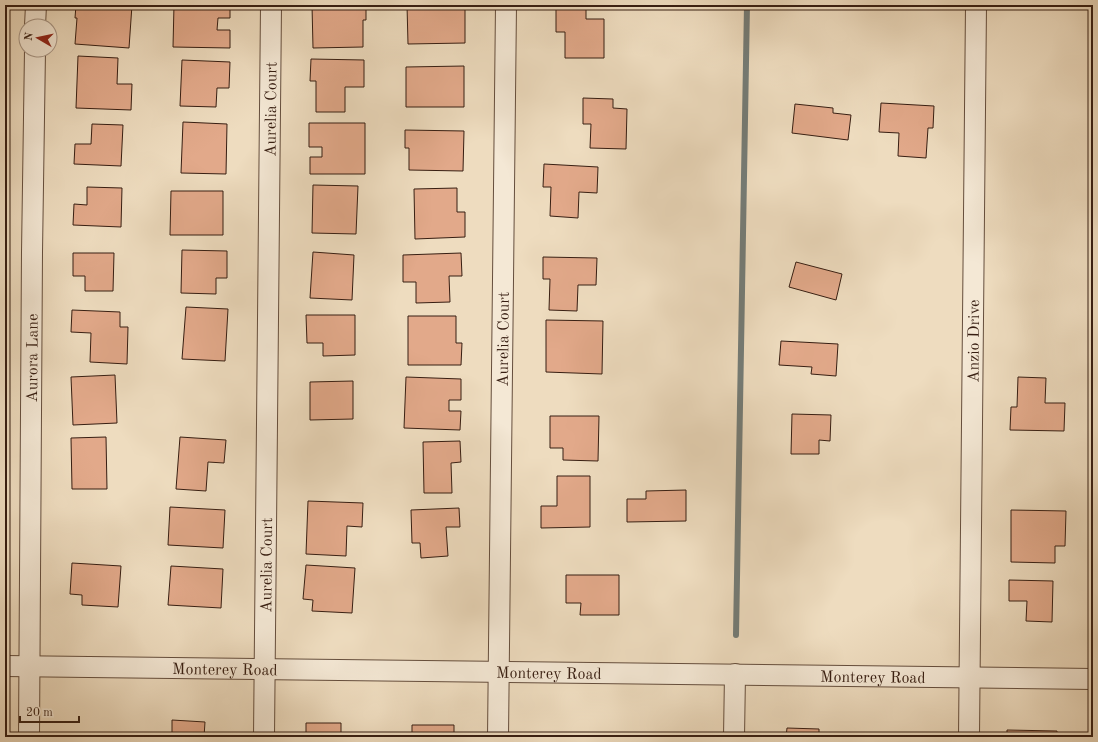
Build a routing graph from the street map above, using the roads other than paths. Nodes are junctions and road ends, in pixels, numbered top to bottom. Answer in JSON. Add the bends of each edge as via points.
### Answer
{"nodes":[{"id":1,"x":36,"y":5,"type":"edge"},
{"id":2,"x":271,"y":5,"type":"edge"},
{"id":3,"x":506,"y":5,"type":"edge"},
{"id":4,"x":976,"y":5,"type":"edge"},
{"id":5,"x":36,"y":18,"type":"edge"},
{"id":6,"x":35,"y":58,"type":"edge"},
{"id":7,"x":5,"y":666,"type":"edge"},
{"id":8,"x":30,"y":667,"type":"junction"},
{"id":9,"x":266,"y":669,"type":"junction"},
{"id":10,"x":499,"y":673,"type":"junction"},
{"id":11,"x":735,"y":674,"type":"junction"},
{"id":12,"x":969,"y":677,"type":"junction"},
{"id":13,"x":1093,"y":679,"type":"edge"},
{"id":14,"x":29,"y":737,"type":"edge"},
{"id":15,"x":264,"y":737,"type":"edge"},
{"id":16,"x":498,"y":737,"type":"edge"},
{"id":17,"x":734,"y":737,"type":"edge"},
{"id":18,"x":969,"y":737,"type":"edge"}],
"edges":[{"from":1,"to":5,"type":"street"},
{"from":2,"to":9,"type":"street","name":"Aurelia Court"},
{"from":3,"to":10,"type":"street","name":"Aurelia Court"},
{"from":4,"to":12,"type":"street","name":"Anzio Drive"},
{"from":6,"to":8,"type":"street","name":"Aurora Lane"},
{"from":7,"to":8,"type":"street","name":"Monterey Road"},
{"from":8,"to":9,"type":"street","name":"Monterey Road"},
{"from":8,"to":14,"type":"street","name":"Aurora Lane"},
{"from":9,"to":10,"type":"street","name":"Monterey Road"},
{"from":9,"to":15,"type":"street","name":"Aurelia Court"},
{"from":10,"to":11,"type":"street","name":"Monterey Road"},
{"from":10,"to":16,"type":"street","name":"Aurelia Court"},
{"from":11,"to":12,"type":"street","name":"Monterey Road"},
{"from":11,"to":17,"type":"street"},
{"from":12,"to":13,"type":"street","name":"Monterey Road"},
{"from":12,"to":18,"type":"street","name":"Anzio Drive"}]}
